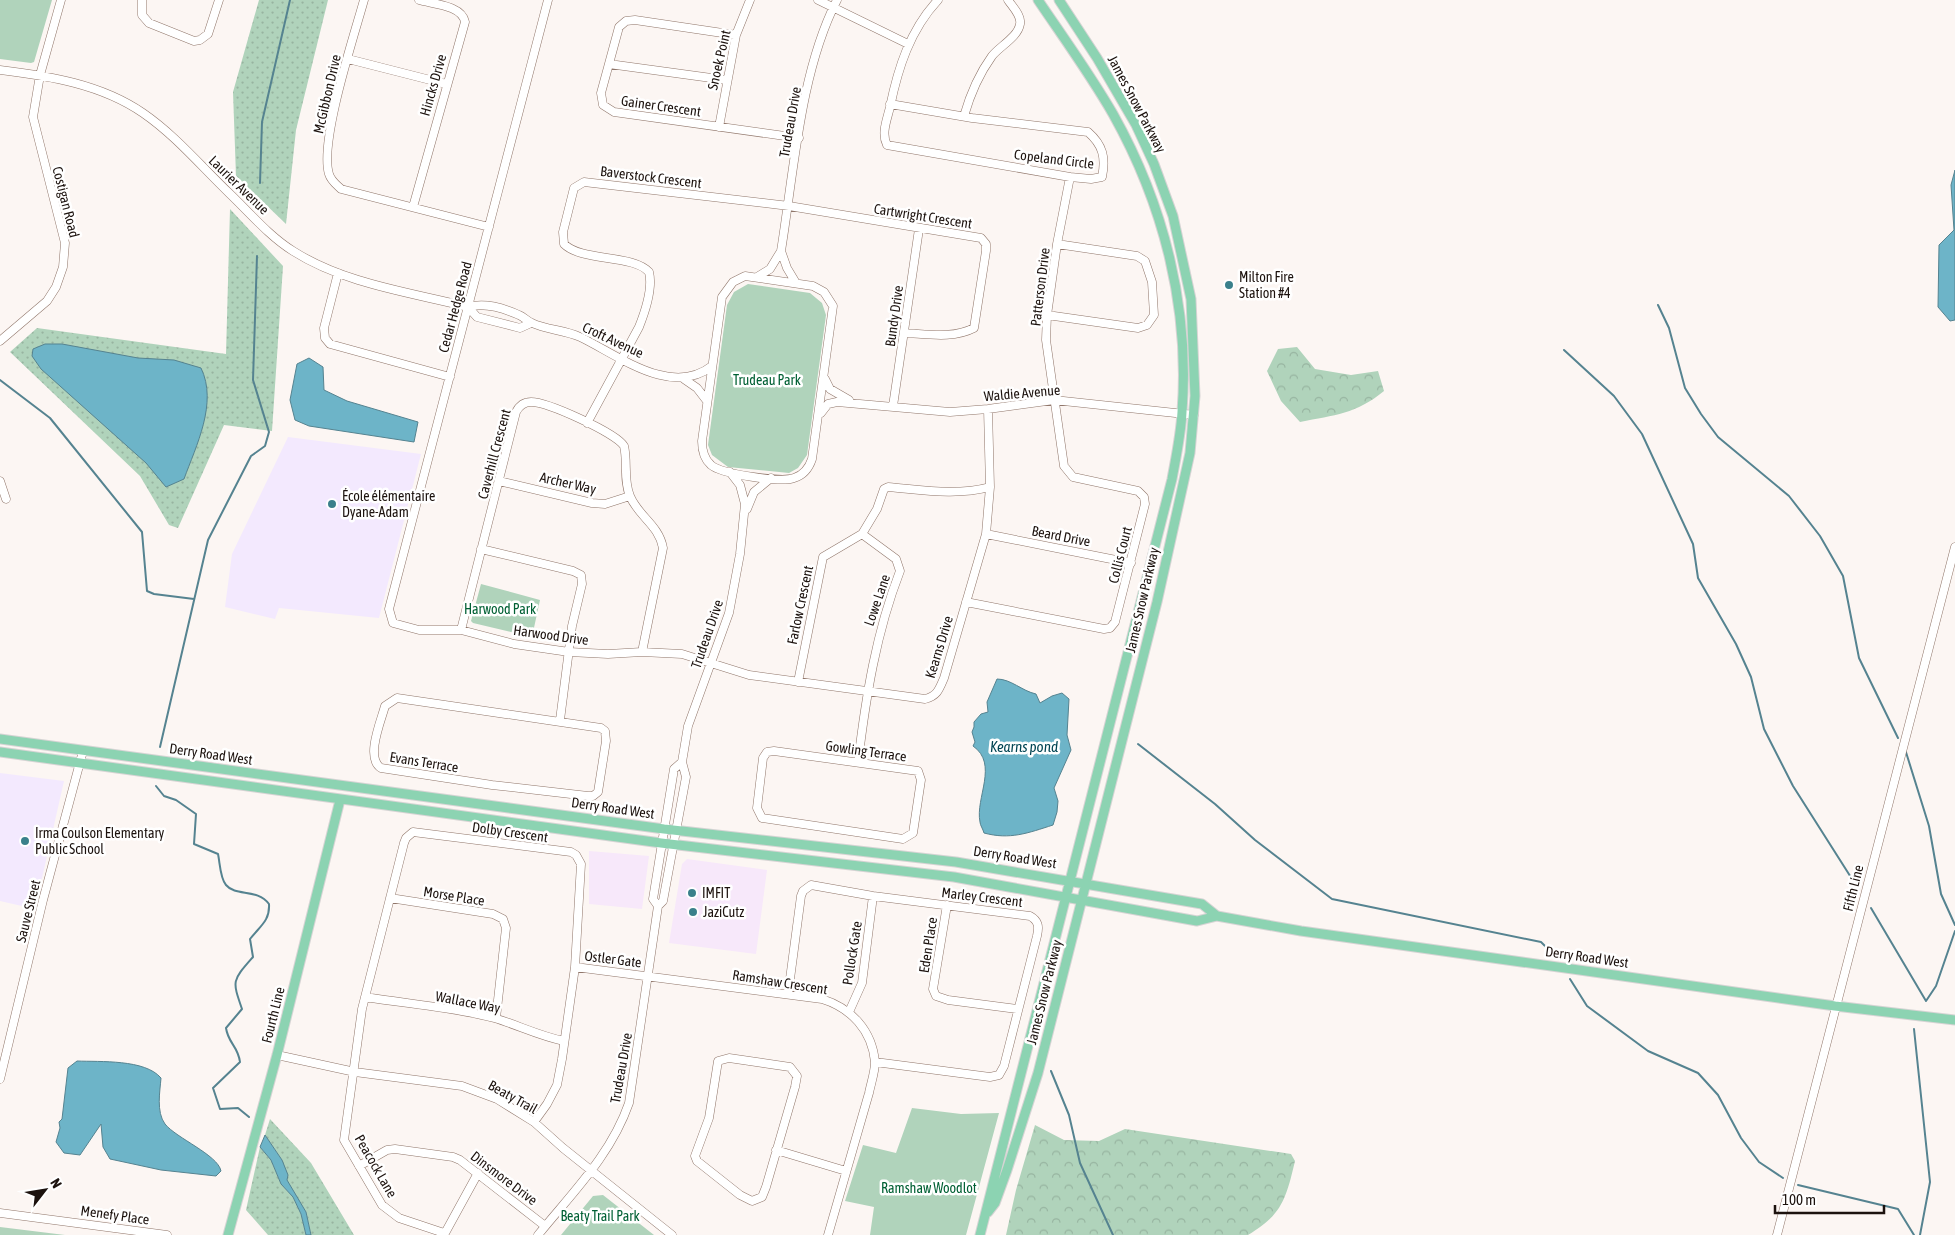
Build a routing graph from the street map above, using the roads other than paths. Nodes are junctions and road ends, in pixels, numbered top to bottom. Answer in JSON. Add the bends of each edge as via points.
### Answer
{"nodes":[{"id":1,"x":61,"y":0,"type":"edge"},
{"id":2,"x":142,"y":0,"type":"edge"},
{"id":3,"x":218,"y":0,"type":"edge"},
{"id":4,"x":364,"y":0,"type":"edge"},
{"id":5,"x":419,"y":0,"type":"edge"},
{"id":6,"x":548,"y":0,"type":"edge"},
{"id":7,"x":750,"y":0,"type":"edge"},
{"id":8,"x":818,"y":0,"type":"edge"},
{"id":9,"x":938,"y":0,"type":"edge"},
{"id":10,"x":1008,"y":0,"type":"edge"},
{"id":11,"x":1038,"y":0,"type":"edge"},
{"id":12,"x":1058,"y":0,"type":"edge"},
{"id":13,"x":835,"y":4,"type":"edge"},
{"id":14,"x":736,"y":35,"type":"junction"},
{"id":15,"x":908,"y":44,"type":"junction"},
{"id":16,"x":348,"y":59,"type":"junction"},
{"id":17,"x":609,"y":64,"type":"junction"},
{"id":18,"x":0,"y":70,"type":"edge"},
{"id":19,"x":40,"y":75,"type":"junction"},
{"id":20,"x":726,"y":80,"type":"junction"},
{"id":21,"x":446,"y":84,"type":"junction"},
{"id":22,"x":890,"y":104,"type":"junction"},
{"id":23,"x":964,"y":116,"type":"junction"},
{"id":24,"x":719,"y":127,"type":"junction"},
{"id":25,"x":799,"y":138,"type":"junction"},
{"id":26,"x":1070,"y":177,"type":"junction"},
{"id":27,"x":789,"y":206,"type":"junction"},
{"id":28,"x":413,"y":207,"type":"junction"},
{"id":29,"x":489,"y":227,"type":"junction"},
{"id":30,"x":919,"y":228,"type":"junction"},
{"id":31,"x":1057,"y":244,"type":"junction"},
{"id":32,"x":782,"y":251,"type":"junction"},
{"id":33,"x":338,"y":273,"type":"junction"},
{"id":34,"x":757,"y":277,"type":"junction"},
{"id":35,"x":796,"y":283,"type":"junction"},
{"id":36,"x":468,"y":307,"type":"junction"},
{"id":37,"x":1047,"y":315,"type":"junction"},
{"id":38,"x":531,"y":323,"type":"junction"},
{"id":39,"x":905,"y":333,"type":"junction"},
{"id":40,"x":0,"y":341,"type":"edge"},
{"id":41,"x":620,"y":359,"type":"junction"},
{"id":42,"x":712,"y":366,"type":"junction"},
{"id":43,"x":824,"y":377,"type":"junction"},
{"id":44,"x":450,"y":378,"type":"junction"},
{"id":45,"x":684,"y":379,"type":"junction"},
{"id":46,"x":1054,"y":400,"type":"junction"},
{"id":47,"x":707,"y":401,"type":"junction"},
{"id":48,"x":853,"y":402,"type":"junction"},
{"id":49,"x":893,"y":406,"type":"junction"},
{"id":50,"x":988,"y":409,"type":"junction"},
{"id":51,"x":1182,"y":414,"type":"junction"},
{"id":52,"x":1194,"y":415,"type":"junction"},
{"id":53,"x":819,"y":417,"type":"junction"},
{"id":54,"x":587,"y":423,"type":"junction"},
{"id":55,"x":730,"y":472,"type":"junction"},
{"id":56,"x":771,"y":478,"type":"junction"},
{"id":57,"x":499,"y":481,"type":"junction"},
{"id":58,"x":0,"y":482,"type":"edge"},
{"id":59,"x":990,"y":487,"type":"junction"},
{"id":60,"x":630,"y":496,"type":"junction"},
{"id":61,"x":6,"y":499,"type":"dead end"},
{"id":62,"x":746,"y":512,"type":"junction"},
{"id":63,"x":862,"y":534,"type":"junction"},
{"id":64,"x":986,"y":534,"type":"junction"},
{"id":65,"x":1955,"y":547,"type":"edge"},
{"id":66,"x":481,"y":549,"type":"junction"},
{"id":67,"x":1131,"y":563,"type":"junction"},
{"id":68,"x":966,"y":602,"type":"junction"},
{"id":69,"x":391,"y":620,"type":"joint"},
{"id":70,"x":461,"y":630,"type":"junction"},
{"id":71,"x":569,"y":652,"type":"junction"},
{"id":72,"x":642,"y":652,"type":"junction"},
{"id":73,"x":710,"y":663,"type":"junction"},
{"id":74,"x":798,"y":682,"type":"junction"},
{"id":75,"x":867,"y":691,"type":"junction"},
{"id":76,"x":560,"y":720,"type":"junction"},
{"id":77,"x":0,"y":739,"type":"edge"},
{"id":78,"x":84,"y":750,"type":"junction"},
{"id":79,"x":0,"y":752,"type":"edge"},
{"id":80,"x":682,"y":762,"type":"junction"},
{"id":81,"x":858,"y":762,"type":"junction"},
{"id":82,"x":80,"y":763,"type":"junction"},
{"id":83,"x":340,"y":800,"type":"junction"},
{"id":84,"x":664,"y":829,"type":"junction"},
{"id":85,"x":676,"y":830,"type":"junction"},
{"id":86,"x":661,"y":842,"type":"junction"},
{"id":87,"x":674,"y":844,"type":"junction"},
{"id":88,"x":1071,"y":880,"type":"junction"},
{"id":89,"x":1086,"y":883,"type":"junction"},
{"id":90,"x":873,"y":896,"type":"junction"},
{"id":91,"x":1067,"y":896,"type":"junction"},
{"id":92,"x":390,"y":898,"type":"junction"},
{"id":93,"x":1082,"y":899,"type":"junction"},
{"id":94,"x":947,"y":905,"type":"junction"},
{"id":95,"x":658,"y":906,"type":"junction"},
{"id":96,"x":1217,"y":916,"type":"junction"},
{"id":97,"x":575,"y":967,"type":"junction"},
{"id":98,"x":648,"y":976,"type":"junction"},
{"id":99,"x":788,"y":994,"type":"junction"},
{"id":100,"x":365,"y":997,"type":"junction"},
{"id":101,"x":1835,"y":1006,"type":"junction"},
{"id":102,"x":1017,"y":1009,"type":"junction"},
{"id":103,"x":849,"y":1012,"type":"junction"},
{"id":104,"x":496,"y":1018,"type":"junction"},
{"id":105,"x":1955,"y":1020,"type":"edge"},
{"id":106,"x":564,"y":1041,"type":"junction"},
{"id":107,"x":277,"y":1056,"type":"junction"},
{"id":108,"x":875,"y":1062,"type":"junction"},
{"id":109,"x":355,"y":1072,"type":"junction"},
{"id":110,"x":0,"y":1079,"type":"edge"},
{"id":111,"x":534,"y":1122,"type":"junction"},
{"id":112,"x":776,"y":1150,"type":"junction"},
{"id":113,"x":360,"y":1166,"type":"junction"},
{"id":114,"x":592,"y":1171,"type":"junction"},
{"id":115,"x":846,"y":1171,"type":"junction"},
{"id":116,"x":478,"y":1173,"type":"junction"},
{"id":117,"x":0,"y":1213,"type":"edge"},
{"id":118,"x":985,"y":1217,"type":"junction"},
{"id":119,"x":545,"y":1226,"type":"junction"},
{"id":120,"x":444,"y":1234,"type":"edge"},
{"id":121,"x":166,"y":1235,"type":"edge"},
{"id":122,"x":228,"y":1235,"type":"edge"},
{"id":123,"x":538,"y":1235,"type":"edge"},
{"id":124,"x":672,"y":1235,"type":"edge"},
{"id":125,"x":828,"y":1235,"type":"edge"},
{"id":126,"x":980,"y":1235,"type":"edge"},
{"id":127,"x":1776,"y":1235,"type":"edge"}],
"edges":[{"from":1,"to":19,"type":"street","name":"Costigan Road"},
{"from":2,"to":3,"type":"street","via":[[142,15],[149,23],[194,41],[208,34]]},
{"from":4,"to":16,"type":"street","name":"McGibbon Drive"},
{"from":5,"to":21,"type":"street","name":"Hincks Drive","via":[[456,10],[464,17]]},
{"from":6,"to":29,"type":"street","name":"Cedar Hedge Road"},
{"from":7,"to":14,"type":"street","name":"Snoek Point"},
{"from":8,"to":13,"type":"street"},
{"from":9,"to":15,"type":"street","name":"Copeland Circle"},
{"from":10,"to":23,"type":"street","via":[[1021,21],[1019,28],[993,54],[980,75]]},
{"from":11,"to":51,"type":"main road","name":"James Snow Parkway","via":[[1112,113],[1131,149],[1164,232],[1180,317]]},
{"from":12,"to":52,"type":"main road","name":"James Snow Parkway","via":[[1136,125],[1173,216],[1191,299]]},
{"from":13,"to":15,"type":"street"},
{"from":13,"to":25,"type":"street","name":"Trudeau Drive","via":[[806,91]]},
{"from":14,"to":17,"type":"street","name":"Gainer Crescent","via":[[630,20],[619,27]]},
{"from":14,"to":20,"type":"street","name":"Snoek Point"},
{"from":15,"to":22,"type":"street","name":"Copeland Circle"},
{"from":16,"to":21,"type":"street"},
{"from":16,"to":28,"type":"street","name":"McGibbon Drive","via":[[328,142],[329,174],[342,189]]},
{"from":17,"to":20,"type":"street"},
{"from":17,"to":24,"type":"street","name":"Gainer Crescent","via":[[601,100],[608,110]]},
{"from":18,"to":19,"type":"street","name":"Laurier Avenue"},
{"from":19,"to":33,"type":"street","name":"Laurier Avenue","via":[[98,90],[144,114],[276,238],[317,265]]},
{"from":19,"to":40,"type":"street","name":"Costigan Road","via":[[33,125],[65,243],[63,267],[47,301]]},
{"from":20,"to":24,"type":"street","name":"Snoek Point"},
{"from":21,"to":28,"type":"street","name":"Hincks Drive"},
{"from":22,"to":23,"type":"street","name":"Copeland Circle"},
{"from":22,"to":26,"type":"street","name":"Copeland Circle","via":[[884,131],[885,139],[892,147]]},
{"from":23,"to":26,"type":"street","name":"Copeland Circle","via":[[1088,132],[1097,140],[1102,152],[1105,163],[1102,177]]},
{"from":24,"to":25,"type":"street","name":"Gainer Crescent"},
{"from":25,"to":27,"type":"street","name":"Trudeau Drive"},
{"from":26,"to":31,"type":"street","name":"Patterson Drive"},
{"from":27,"to":30,"type":"street","name":"Cartwright Crescent"},
{"from":27,"to":32,"type":"street","name":"Trudeau Drive"},
{"from":27,"to":41,"type":"street","name":"Baverstock Crescent","via":[[589,182],[576,185],[562,232],[564,244],[577,251],[646,268],[650,276],[644,316]]},
{"from":28,"to":29,"type":"street","name":"McGibbon Drive"},
{"from":29,"to":36,"type":"street","name":"Cedar Hedge Road"},
{"from":30,"to":39,"type":"street","name":"Bundy Drive"},
{"from":30,"to":39,"type":"street","name":"Cartwright Crescent","via":[[980,238],[986,244],[986,251],[974,328],[950,335]]},
{"from":31,"to":37,"type":"street","name":"Patterson Drive"},
{"from":31,"to":37,"type":"street","via":[[1137,256],[1145,261],[1152,282],[1154,315],[1147,325],[1138,328]]},
{"from":32,"to":34,"type":"street","name":"Trudeau Drive","via":[[770,269]]},
{"from":32,"to":35,"type":"street","name":"Trudeau Drive"},
{"from":33,"to":36,"type":"street","name":"Laurier Avenue"},
{"from":33,"to":44,"type":"street","via":[[324,328],[325,338],[330,344]]},
{"from":34,"to":35,"type":"street","name":"Trudeau Drive"},
{"from":34,"to":42,"type":"street","name":"Trudeau Drive","via":[[738,278],[724,291]]},
{"from":35,"to":43,"type":"street","name":"Trudeau Drive","via":[[819,288],[831,301],[832,318]]},
{"from":36,"to":38,"type":"street","name":"Croft Avenue","via":[[481,303],[521,316]]},
{"from":36,"to":38,"type":"street","name":"Croft Avenue","via":[[477,316],[520,328]]},
{"from":36,"to":44,"type":"street","name":"Cedar Hedge Road"},
{"from":37,"to":46,"type":"street","name":"Patterson Drive","via":[[1046,354]]},
{"from":38,"to":41,"type":"street","name":"Croft Avenue","via":[[578,336]]},
{"from":39,"to":49,"type":"street","name":"Bundy Drive"},
{"from":41,"to":45,"type":"street","name":"Croft Avenue","via":[[655,373]]},
{"from":41,"to":54,"type":"street"},
{"from":42,"to":45,"type":"street","via":[[702,374]]},
{"from":42,"to":47,"type":"street","name":"Trudeau Drive"},
{"from":43,"to":48,"type":"street","name":"Waldie Avenue","via":[[830,389]]},
{"from":43,"to":53,"type":"street","name":"Trudeau Drive"},
{"from":44,"to":69,"type":"street","name":"Cedar Hedge Road","via":[[389,609]]},
{"from":45,"to":47,"type":"street","name":"Croft Avenue"},
{"from":46,"to":50,"type":"street","name":"Waldie Avenue"},
{"from":46,"to":51,"type":"street","name":"Waldie Avenue"},
{"from":46,"to":67,"type":"street","name":"Collis Court","via":[[1067,473],[1138,491],[1144,497]]},
{"from":47,"to":55,"type":"street","name":"Trudeau Drive","via":[[703,451],[715,468]]},
{"from":48,"to":49,"type":"street","name":"Waldie Avenue"},
{"from":48,"to":53,"type":"street","name":"Waldie Avenue","via":[[828,404]]},
{"from":49,"to":50,"type":"street","name":"Waldie Avenue","via":[[924,411]]},
{"from":50,"to":59,"type":"street","name":"Kearns Drive"},
{"from":51,"to":52,"type":"street","name":"Waldie Avenue"},
{"from":51,"to":88,"type":"main road","name":"James Snow Parkway","via":[[1172,479]]},
{"from":52,"to":89,"type":"main road","name":"James Snow Parkway","via":[[1190,453],[1157,602]]},
{"from":53,"to":56,"type":"street","name":"Trudeau Drive","via":[[812,459],[806,470],[792,479]]},
{"from":54,"to":57,"type":"street","name":"Caverhill Crescent","via":[[538,403],[522,405],[516,412]]},
{"from":54,"to":60,"type":"street","name":"Caverhill Crescent","via":[[624,446]]},
{"from":55,"to":56,"type":"street","name":"Trudeau Drive"},
{"from":55,"to":62,"type":"street","name":"Trudeau Drive","via":[[740,485]]},
{"from":56,"to":62,"type":"street","name":"Trudeau Drive","via":[[754,492]]},
{"from":57,"to":60,"type":"street","name":"Archer Way","via":[[592,503],[605,504]]},
{"from":57,"to":66,"type":"street","name":"Caverhill Crescent"},
{"from":58,"to":61,"type":"street"},
{"from":59,"to":63,"type":"street","name":"Farlow Crescent","via":[[976,491],[933,492],[888,487],[882,491],[877,509]]},
{"from":59,"to":64,"type":"street","name":"Kearns Drive"},
{"from":60,"to":72,"type":"street","name":"Caverhill Crescent","via":[[657,531],[662,548]]},
{"from":62,"to":73,"type":"street","name":"Trudeau Drive","via":[[735,589]]},
{"from":63,"to":74,"type":"street","name":"Farlow Crescent","via":[[824,556]]},
{"from":63,"to":75,"type":"street","name":"Lowe Lane","via":[[896,559],[900,571],[881,624]]},
{"from":64,"to":67,"type":"street","name":"Beard Drive"},
{"from":64,"to":68,"type":"street","name":"Kearns Drive"},
{"from":65,"to":101,"type":"street","name":"Fifth Line"},
{"from":66,"to":70,"type":"street","name":"Caverhill Crescent"},
{"from":66,"to":71,"type":"street","via":[[581,575]]},
{"from":67,"to":68,"type":"street","name":"Collis Court","via":[[1115,622],[1107,629]]},
{"from":68,"to":75,"type":"street","name":"Kearns Drive","via":[[938,692],[925,699]]},
{"from":69,"to":70,"type":"street","name":"Harwood Drive","via":[[398,626],[418,630]]},
{"from":70,"to":71,"type":"street","name":"Harwood Drive","via":[[514,644]]},
{"from":71,"to":72,"type":"street","name":"Harwood Drive"},
{"from":71,"to":76,"type":"street"},
{"from":72,"to":73,"type":"street","name":"Harwood Drive","via":[[682,654]]},
{"from":73,"to":74,"type":"street","name":"Kearns Drive","via":[[750,675]]},
{"from":73,"to":80,"type":"street","name":"Trudeau Drive","via":[[688,726]]},
{"from":74,"to":75,"type":"street","name":"Kearns Drive"},
{"from":75,"to":81,"type":"street","name":"Lowe Lane"},
{"from":76,"to":76,"type":"street","name":"Evans Terrace","via":[[605,730],[600,788],[593,796],[386,769],[377,766],[373,757],[385,706],[397,698]]},
{"from":77,"to":78,"type":"main road","name":"Derry Road West"},
{"from":78,"to":82,"type":"street","name":"Sauve Street"},
{"from":78,"to":84,"type":"main road","name":"Derry Road West"},
{"from":79,"to":82,"type":"main road","name":"Derry Road West"},
{"from":80,"to":84,"type":"street","name":"Trudeau Drive","via":[[674,770]]},
{"from":80,"to":85,"type":"street","name":"Trudeau Drive","via":[[686,777]]},
{"from":81,"to":81,"type":"street","name":"Gowling Terrace","via":[[918,771],[921,780],[915,830],[908,838],[767,820],[757,812],[763,758],[767,752]]},
{"from":82,"to":83,"type":"main road","name":"Derry Road West"},
{"from":82,"to":110,"type":"street","name":"Sauve Street"},
{"from":83,"to":86,"type":"main road","name":"Derry Road West"},
{"from":83,"to":107,"type":"main road","name":"Fourth Line"},
{"from":84,"to":85,"type":"main road","name":"Derry Road West"},
{"from":84,"to":86,"type":"street","name":"Trudeau Drive"},
{"from":85,"to":87,"type":"street","name":"Trudeau Drive"},
{"from":85,"to":88,"type":"main road","name":"Derry Road West","via":[[956,862]]},
{"from":86,"to":87,"type":"main road","name":"Derry Road West"},
{"from":86,"to":95,"type":"street","name":"Trudeau Drive","via":[[653,899]]},
{"from":87,"to":91,"type":"main road","name":"Derry Road West","via":[[954,877]]},
{"from":87,"to":95,"type":"street","name":"Trudeau Drive","via":[[663,901]]},
{"from":88,"to":89,"type":"main road","name":"Derry Road West"},
{"from":88,"to":91,"type":"main road","name":"James Snow Parkway"},
{"from":89,"to":93,"type":"main road","name":"James Snow Parkway"},
{"from":89,"to":96,"type":"main road","name":"Derry Road West","via":[[1202,904]]},
{"from":90,"to":94,"type":"street","name":"Marley Crescent"},
{"from":90,"to":99,"type":"street","name":"Marley Crescent","via":[[816,885],[803,891]]},
{"from":90,"to":103,"type":"street","name":"Pollock Gate","via":[[862,983]]},
{"from":91,"to":93,"type":"main road","name":"Derry Road West"},
{"from":91,"to":118,"type":"main road","name":"James Snow Parkway"},
{"from":92,"to":97,"type":"street","name":"Dolby Crescent","via":[[404,843],[414,832],[571,852],[581,864]]},
{"from":92,"to":100,"type":"street","name":"Dolby Crescent"},
{"from":92,"to":104,"type":"street","name":"Morse Place","via":[[493,914],[503,919],[506,928]]},
{"from":93,"to":96,"type":"main road","name":"Derry Road West","via":[[1197,921]]},
{"from":93,"to":118,"type":"main road","name":"James Snow Parkway","via":[[1038,1073],[995,1203]]},
{"from":94,"to":102,"type":"street","name":"Eden Place","via":[[934,982],[936,996]]},
{"from":94,"to":102,"type":"street","name":"Marley Crescent","via":[[1030,916],[1036,920],[1038,928]]},
{"from":95,"to":98,"type":"street","name":"Trudeau Drive"},
{"from":96,"to":101,"type":"main road","name":"Derry Road West","via":[[1301,931]]},
{"from":97,"to":98,"type":"street","name":"Ostler Gate"},
{"from":97,"to":106,"type":"street","name":"Dolby Crescent"},
{"from":98,"to":99,"type":"street","name":"Ramshaw Crescent"},
{"from":98,"to":114,"type":"street","name":"Trudeau Drive","via":[[629,1103],[619,1129]]},
{"from":99,"to":103,"type":"street","name":"Ramshaw Crescent","via":[[822,999]]},
{"from":100,"to":104,"type":"street","name":"Wallace Way"},
{"from":100,"to":109,"type":"street","name":"Dolby Crescent"},
{"from":101,"to":105,"type":"main road","name":"Derry Road West"},
{"from":101,"to":127,"type":"street","name":"Fifth Line"},
{"from":102,"to":108,"type":"street","name":"Marley Crescent","via":[[1004,1066],[994,1077]]},
{"from":103,"to":108,"type":"street","name":"Ramshaw Crescent","via":[[868,1036]]},
{"from":104,"to":106,"type":"street","name":"Wallace Way"},
{"from":106,"to":111,"type":"street","name":"Dolby Crescent","via":[[557,1085]]},
{"from":107,"to":109,"type":"street","name":"Beaty Trail"},
{"from":107,"to":122,"type":"main road","name":"Fourth Line"},
{"from":108,"to":115,"type":"street","name":"Ramshaw Crescent","via":[[870,1093]]},
{"from":109,"to":111,"type":"street","name":"Beaty Trail","via":[[462,1086],[497,1099]]},
{"from":109,"to":113,"type":"street","name":"Peacock Lane","via":[[344,1140]]},
{"from":111,"to":114,"type":"street","name":"Beaty Trail"},
{"from":112,"to":112,"type":"street","via":[[762,1197],[752,1201],[697,1161],[696,1152],[709,1118],[715,1072],[721,1059],[784,1065],[795,1071],[797,1081]]},
{"from":112,"to":115,"type":"street"},
{"from":113,"to":116,"type":"street","name":"Dinsmore Drive","via":[[387,1150],[395,1149],[453,1157]]},
{"from":113,"to":120,"type":"street","name":"Peacock Lane","via":[[382,1206],[399,1218]]},
{"from":114,"to":119,"type":"street","name":"Trudeau Drive"},
{"from":114,"to":124,"type":"street","name":"Beaty Trail"},
{"from":115,"to":125,"type":"street","name":"Ramshaw Crescent"},
{"from":116,"to":119,"type":"street","name":"Dinsmore Drive"},
{"from":116,"to":120,"type":"street"},
{"from":117,"to":121,"type":"street","name":"Menefy Place"},
{"from":118,"to":126,"type":"main road","name":"James Snow Parkway"},
{"from":119,"to":123,"type":"street","name":"Trudeau Drive"}]}
